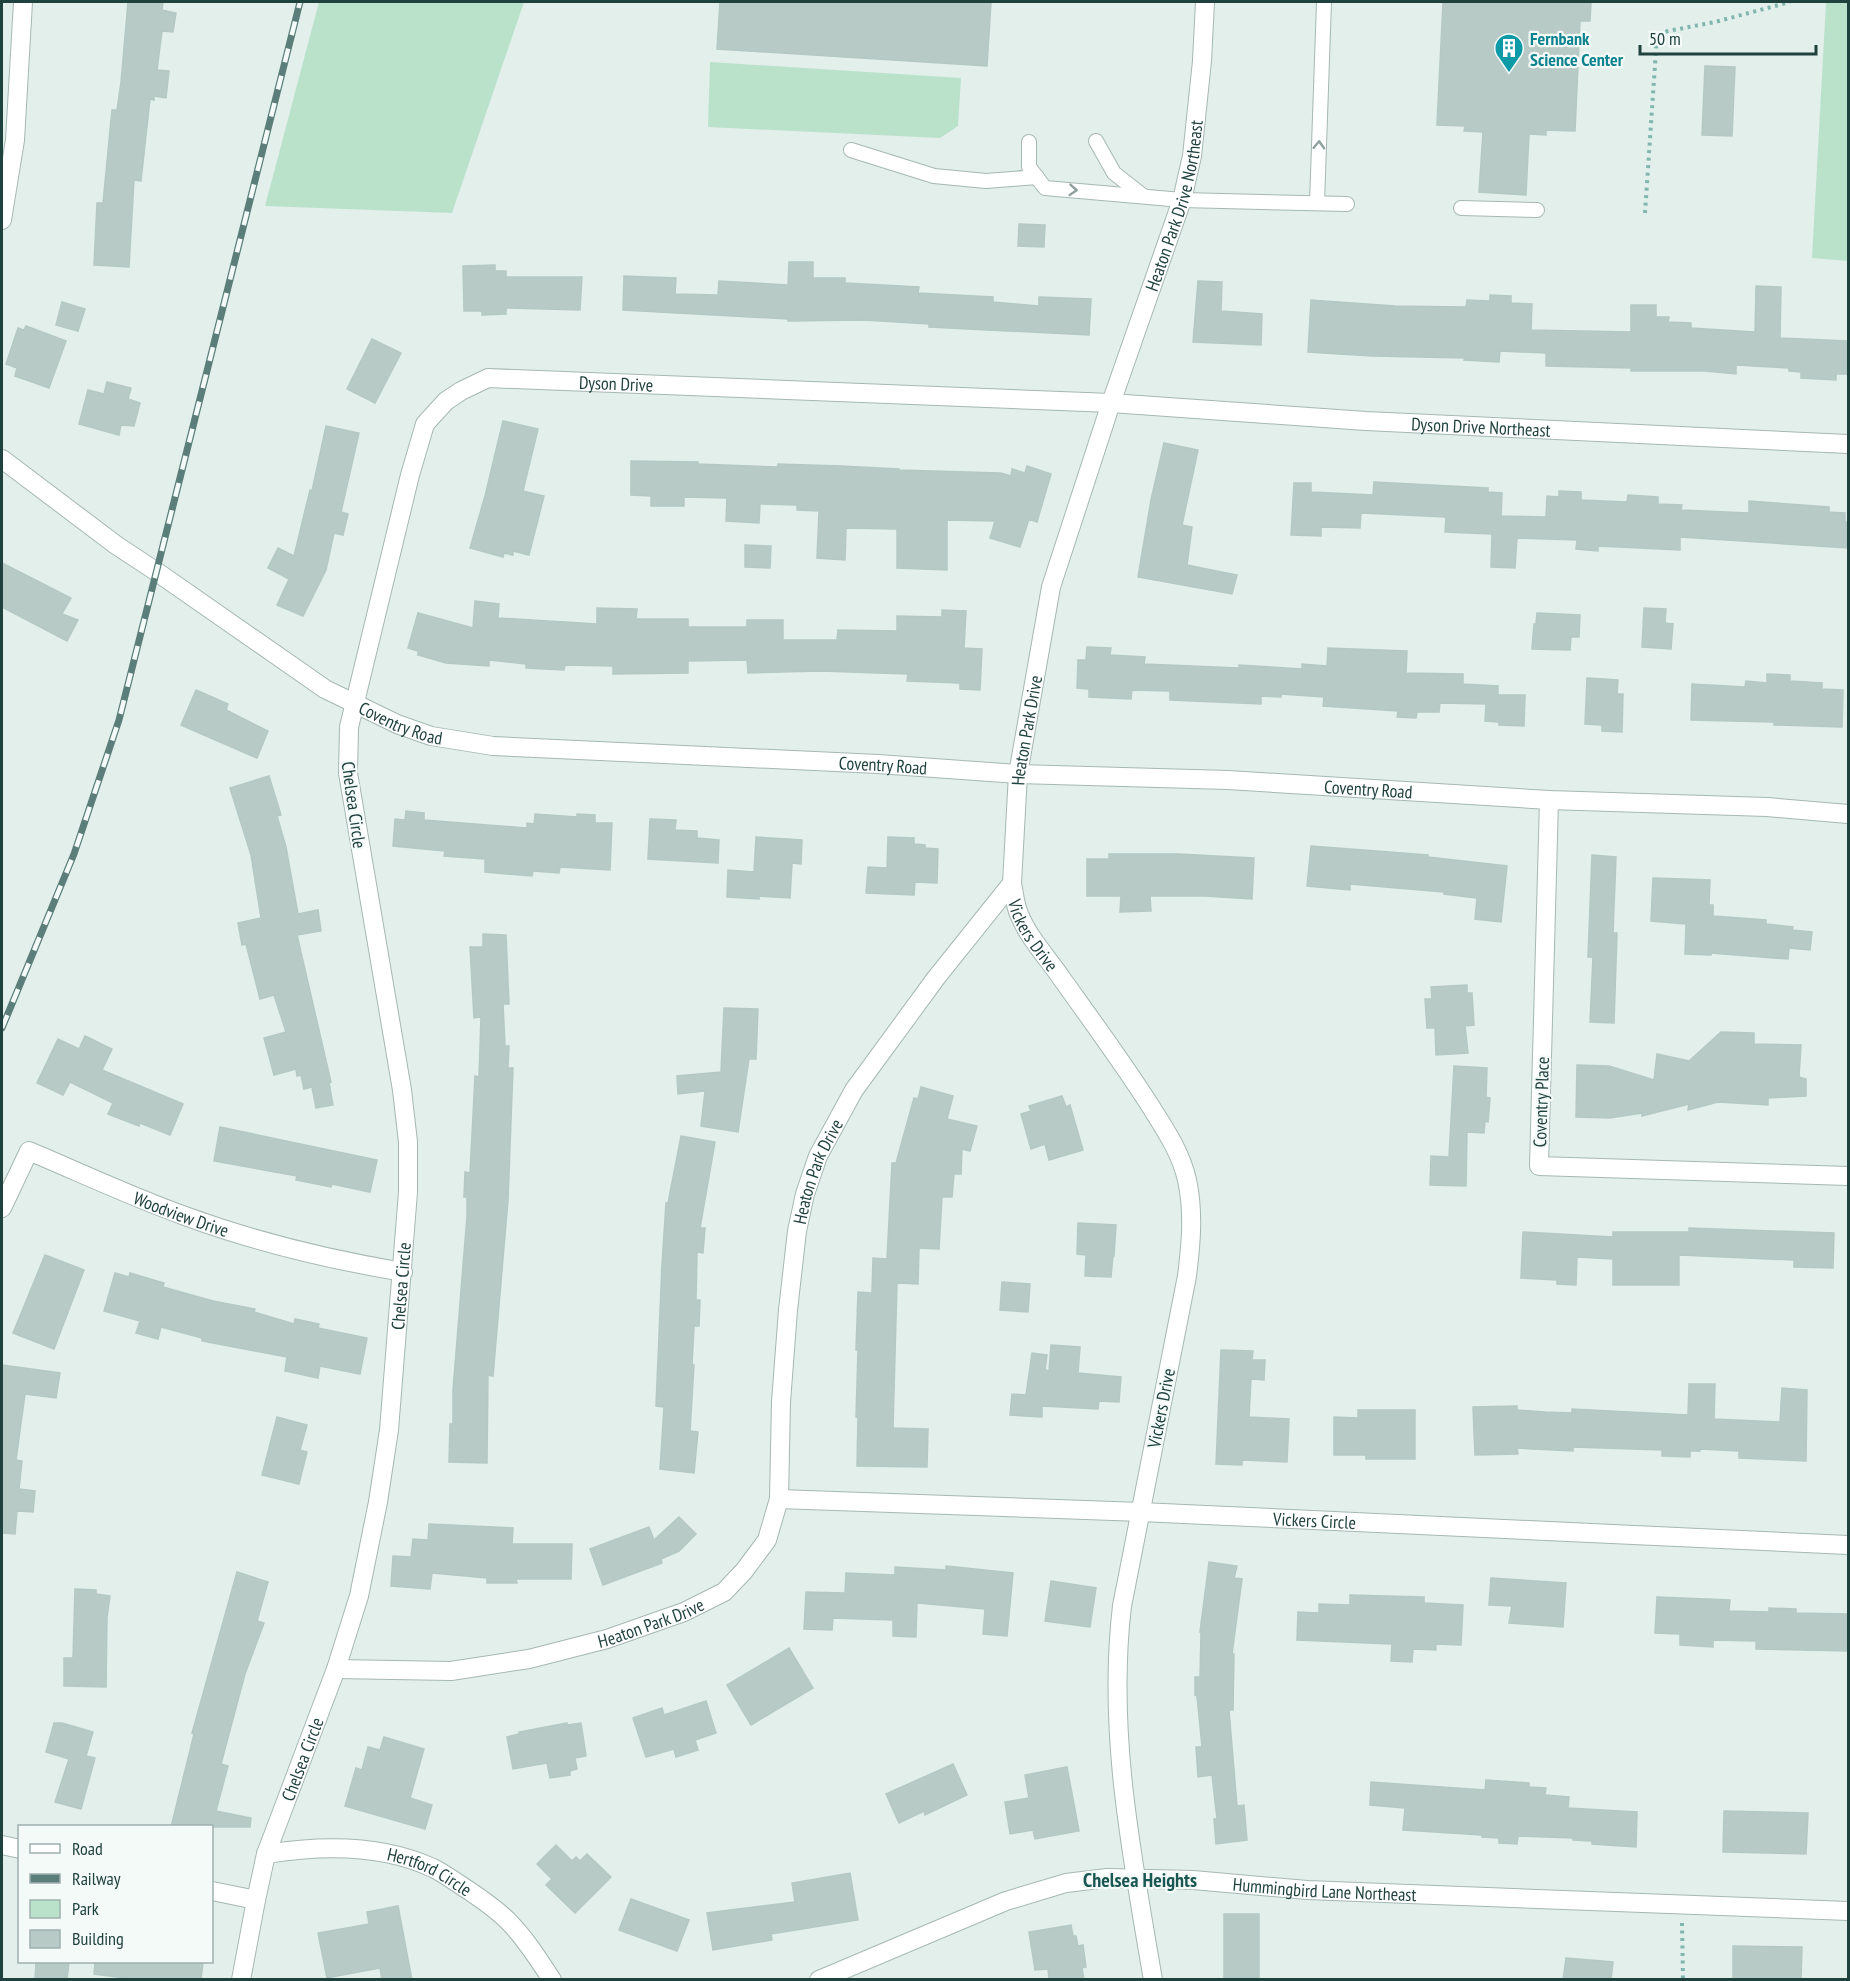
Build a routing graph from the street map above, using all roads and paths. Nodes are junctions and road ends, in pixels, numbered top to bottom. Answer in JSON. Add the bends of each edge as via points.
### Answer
{"nodes":[{"id":1,"x":23,"y":2,"type":"edge"},
{"id":2,"x":1205,"y":2,"type":"edge"},
{"id":3,"x":1324,"y":2,"type":"edge"},
{"id":4,"x":1790,"y":2,"type":"edge"},
{"id":5,"x":1096,"y":141,"type":"dead end"},
{"id":6,"x":1029,"y":142,"type":"dead end"},
{"id":7,"x":850,"y":150,"type":"dead end"},
{"id":8,"x":1037,"y":177,"type":"junction"},
{"id":9,"x":1142,"y":195,"type":"junction"},
{"id":10,"x":1182,"y":200,"type":"junction"},
{"id":11,"x":1317,"y":203,"type":"junction"},
{"id":12,"x":1347,"y":204,"type":"dead end"},
{"id":13,"x":1461,"y":208,"type":"dead end"},
{"id":14,"x":1538,"y":210,"type":"dead end"},
{"id":15,"x":1645,"y":213,"type":"dead end"},
{"id":16,"x":2,"y":220,"type":"edge"},
{"id":17,"x":1111,"y":403,"type":"junction"},
{"id":18,"x":1848,"y":444,"type":"edge"},
{"id":19,"x":2,"y":459,"type":"edge"},
{"id":20,"x":356,"y":705,"type":"junction"},
{"id":21,"x":1018,"y":774,"type":"junction"},
{"id":22,"x":1549,"y":800,"type":"junction"},
{"id":23,"x":1848,"y":814,"type":"edge"},
{"id":24,"x":1012,"y":883,"type":"junction"},
{"id":25,"x":1848,"y":1176,"type":"edge"},
{"id":26,"x":2,"y":1208,"type":"edge"},
{"id":27,"x":403,"y":1272,"type":"junction"},
{"id":28,"x":779,"y":1499,"type":"junction"},
{"id":29,"x":1141,"y":1512,"type":"junction"},
{"id":30,"x":1848,"y":1545,"type":"edge"},
{"id":31,"x":336,"y":1669,"type":"junction"},
{"id":32,"x":2,"y":1845,"type":"edge"},
{"id":33,"x":18,"y":1849,"type":"edge"},
{"id":34,"x":266,"y":1854,"type":"junction"},
{"id":35,"x":1136,"y":1878,"type":"junction"},
{"id":36,"x":213,"y":1891,"type":"edge"},
{"id":37,"x":256,"y":1900,"type":"junction"},
{"id":38,"x":1682,"y":1905,"type":"junction"},
{"id":39,"x":1848,"y":1911,"type":"edge"},
{"id":40,"x":241,"y":1980,"type":"edge"},
{"id":41,"x":552,"y":1980,"type":"edge"},
{"id":42,"x":819,"y":1980,"type":"edge"},
{"id":43,"x":1153,"y":1980,"type":"edge"},
{"id":44,"x":1683,"y":1980,"type":"edge"}],
"edges":[{"from":1,"to":16,"type":"street","via":[[15,140]]},
{"from":2,"to":10,"type":"street","name":"Heaton Park Drive Northeast","via":[[1192,156]]},
{"from":11,"to":3,"type":"lane","one_way":true},
{"from":4,"to":15,"type":"path","via":[[1657,35]]},
{"from":5,"to":9,"type":"lane","via":[[1114,173]]},
{"from":6,"to":8,"type":"lane","via":[[1029,167]]},
{"from":7,"to":8,"type":"lane","via":[[934,176],[986,181]]},
{"from":8,"to":9,"type":"lane","one_way":true,"via":[[1045,188]]},
{"from":9,"to":10,"type":"lane"},
{"from":10,"to":11,"type":"lane"},
{"from":10,"to":17,"type":"street","name":"Heaton Park Drive Northeast"},
{"from":11,"to":12,"type":"lane"},
{"from":13,"to":14,"type":"lane"},
{"from":17,"to":18,"type":"street","name":"Dyson Drive Northeast","via":[[1366,421]]},
{"from":17,"to":20,"type":"street","name":"Dyson Drive","via":[[488,378],[446,401],[425,424]]},
{"from":17,"to":21,"type":"street","name":"Heaton Park Drive","via":[[1051,587]]},
{"from":19,"to":20,"type":"street","name":"Coventry Road","via":[[116,545],[325,689]]},
{"from":20,"to":21,"type":"street","name":"Coventry Road","via":[[431,736],[493,746]]},
{"from":20,"to":27,"type":"street","name":"Chelsea Circle","via":[[349,727],[348,773],[408,1142]]},
{"from":21,"to":22,"type":"street","name":"Coventry Road","via":[[1228,780]]},
{"from":21,"to":24,"type":"street","name":"Heaton Park Drive"},
{"from":22,"to":23,"type":"street","name":"Coventry Road","via":[[1767,807]]},
{"from":22,"to":25,"type":"street","name":"Coventry Place","via":[[1539,1166]]},
{"from":24,"to":28,"type":"street","name":"Heaton Park Drive","via":[[854,1090],[818,1156],[797,1231],[789,1299]]},
{"from":24,"to":29,"type":"street","name":"Vickers Drive","via":[[1018,913],[1029,934],[1141,1091],[1180,1158],[1187,1179],[1191,1207],[1187,1276]]},
{"from":26,"to":27,"type":"street","name":"Woodview Drive","via":[[29,1151],[213,1226],[357,1264]]},
{"from":27,"to":31,"type":"street","name":"Chelsea Circle","via":[[389,1430],[378,1502],[358,1596]]},
{"from":28,"to":29,"type":"street","name":"Vickers Circle"},
{"from":28,"to":31,"type":"street","name":"Heaton Park Drive","via":[[767,1540],[744,1571],[724,1592],[684,1612],[568,1650],[487,1666],[411,1672]]},
{"from":29,"to":30,"type":"street","name":"Vickers Circle"},
{"from":29,"to":35,"type":"street","name":"Vickers Drive","via":[[1122,1606],[1117,1680],[1119,1755]]},
{"from":31,"to":34,"type":"street","name":"Chelsea Circle"},
{"from":32,"to":33,"type":"street"},
{"from":34,"to":37,"type":"street","name":"Chelsea Circle"},
{"from":34,"to":41,"type":"street","name":"Hertford Circle","via":[[303,1849],[361,1850],[434,1868],[489,1904],[511,1924]]},
{"from":35,"to":38,"type":"street","name":"Hummingbird Lane Northeast","via":[[1307,1890]]},
{"from":35,"to":42,"type":"street","name":"Hummingbird Lane Northeast","via":[[1066,1883],[1006,1901]]},
{"from":35,"to":43,"type":"street","name":"Vickers Drive"},
{"from":36,"to":37,"type":"street"},
{"from":37,"to":40,"type":"street","name":"Chelsea Circle"},
{"from":38,"to":39,"type":"street","name":"Hummingbird Lane Northeast"},
{"from":38,"to":44,"type":"path"}]}
